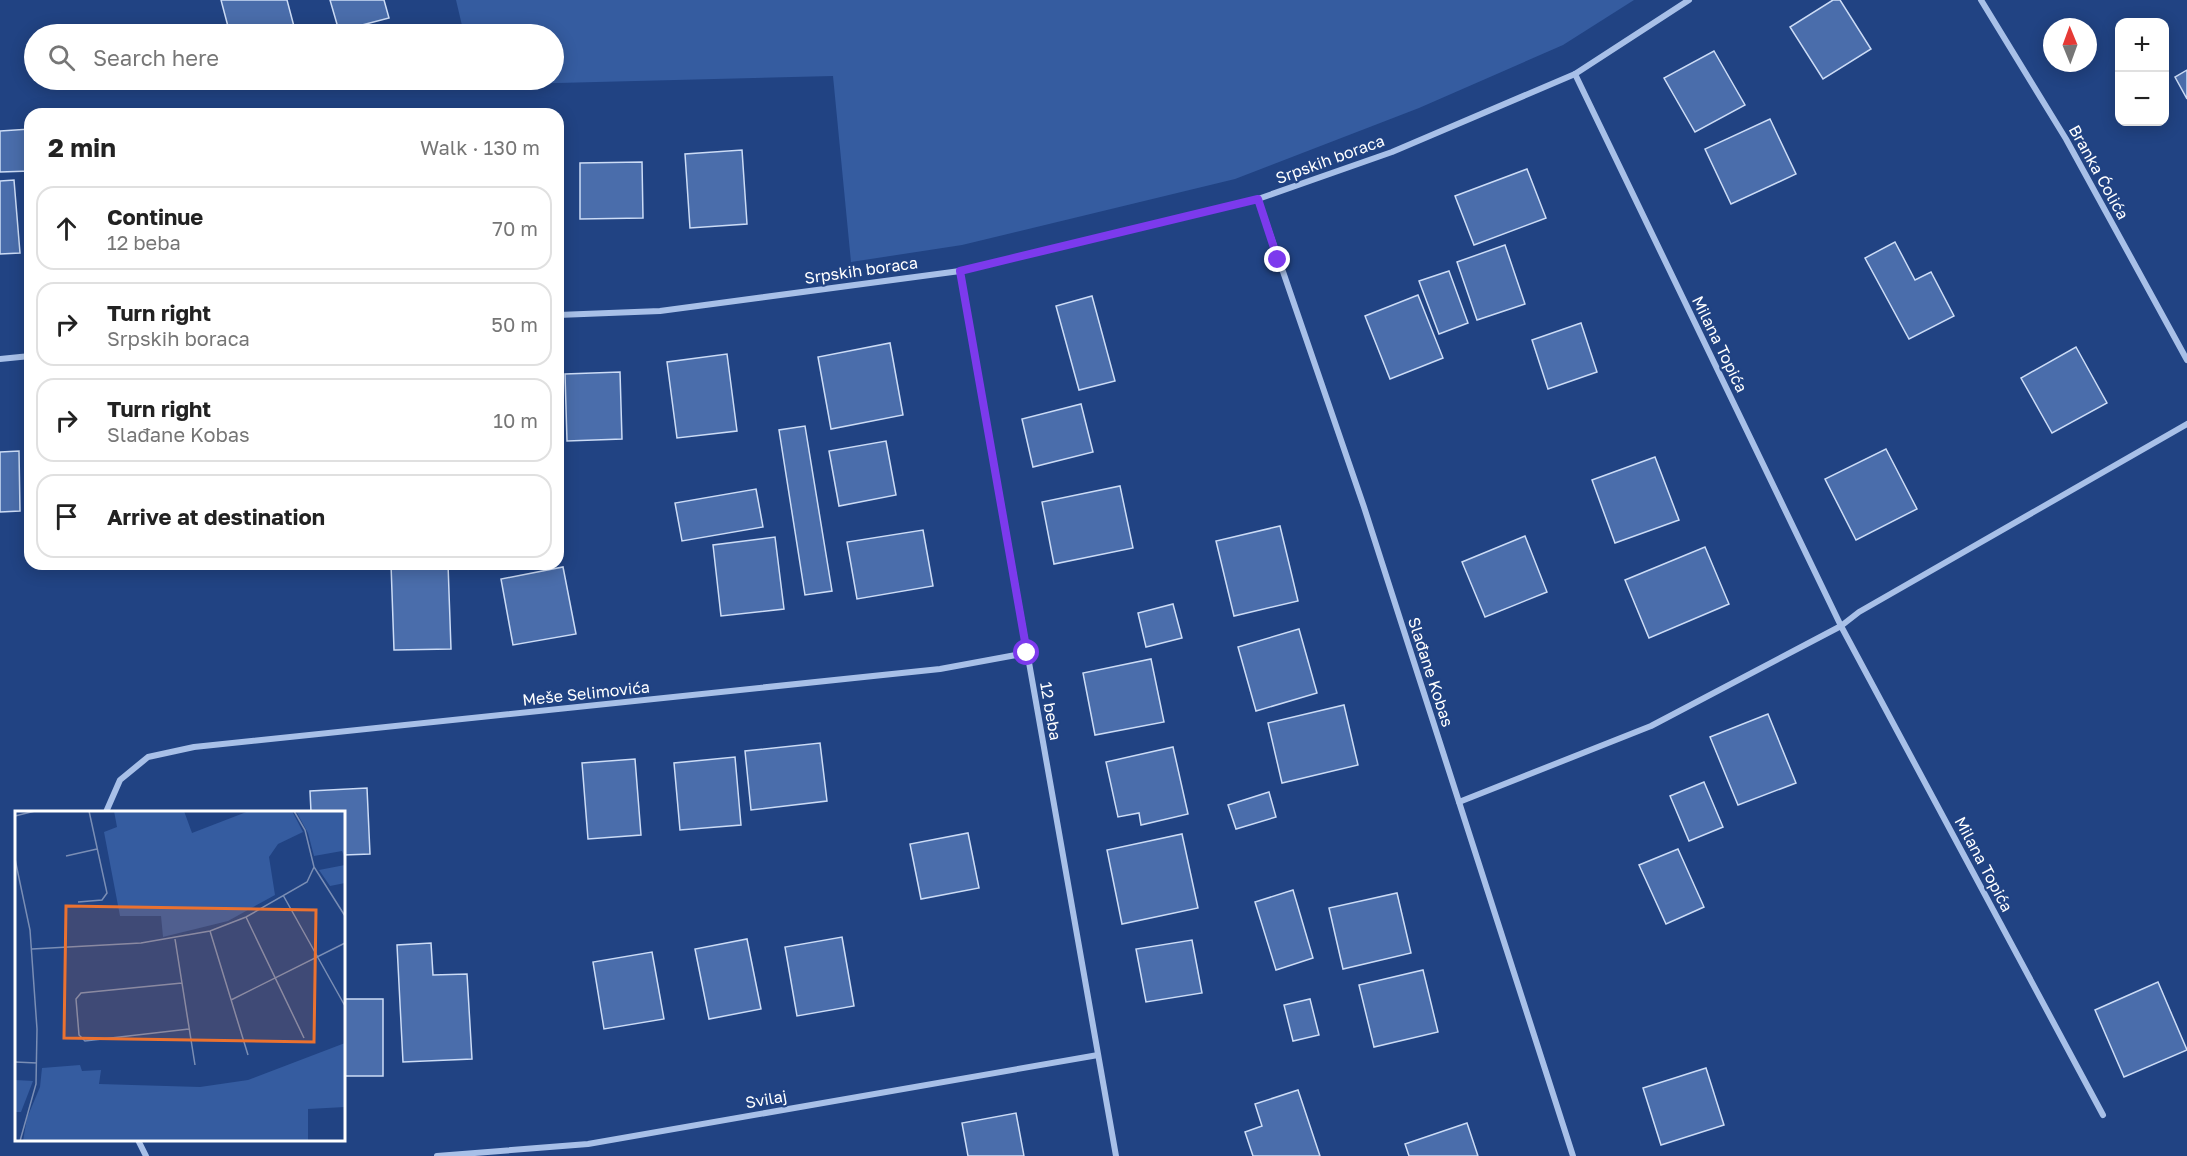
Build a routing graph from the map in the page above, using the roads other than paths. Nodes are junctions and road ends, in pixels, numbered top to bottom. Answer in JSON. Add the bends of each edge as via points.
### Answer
{"nodes":[{"id":1,"x":1689,"y":0,"type":"edge"},
{"id":2,"x":1981,"y":0,"type":"edge"},
{"id":3,"x":1575,"y":74,"type":"junction"},
{"id":4,"x":1258,"y":199,"type":"junction"},
{"id":5,"x":960,"y":271,"type":"junction"},
{"id":6,"x":564,"y":315,"type":"edge"},
{"id":7,"x":24,"y":357,"type":"edge"},
{"id":8,"x":0,"y":359,"type":"edge"},
{"id":9,"x":2187,"y":360,"type":"edge"},
{"id":10,"x":2187,"y":424,"type":"edge"},
{"id":11,"x":1841,"y":626,"type":"junction"},
{"id":12,"x":1027,"y":653,"type":"junction"},
{"id":13,"x":1459,"y":802,"type":"junction"},
{"id":14,"x":107,"y":811,"type":"edge"},
{"id":15,"x":1098,"y":1055,"type":"junction"},
{"id":16,"x":2103,"y":1115,"type":"dead end"},
{"id":17,"x":138,"y":1141,"type":"edge"},
{"id":18,"x":146,"y":1156,"type":"edge"},
{"id":19,"x":437,"y":1156,"type":"edge"},
{"id":20,"x":1116,"y":1156,"type":"edge"},
{"id":21,"x":1573,"y":1156,"type":"edge"}],
"edges":[{"from":1,"to":3,"type":"street","name":"Srpskih boraca"},
{"from":2,"to":9,"type":"street","name":"Branka Ćolića","via":[[2066,140]]},
{"from":3,"to":4,"type":"street","name":"Srpskih boraca","via":[[1392,152]]},
{"from":3,"to":11,"type":"street","name":"Milana Topića"},
{"from":4,"to":5,"type":"street","name":"Srpskih boraca"},
{"from":4,"to":13,"type":"street","name":"Slađane Kobas","via":[[1368,518]]},
{"from":5,"to":6,"type":"street","name":"Srpskih boraca","via":[[660,311]]},
{"from":5,"to":12,"type":"street","name":"12 beba"},
{"from":7,"to":8,"type":"street"},
{"from":10,"to":11,"type":"street","via":[[1859,612]]},
{"from":11,"to":13,"type":"street","via":[[1651,726]]},
{"from":11,"to":16,"type":"street","name":"Milana Topića"},
{"from":12,"to":14,"type":"street","name":"Meše Selimovića","via":[[940,669],[194,747],[148,757],[120,780]]},
{"from":12,"to":15,"type":"street","name":"12 beba"},
{"from":13,"to":21,"type":"street","name":"Slađane Kobas"},
{"from":15,"to":19,"type":"street","name":"Svilaj","via":[[588,1144]]},
{"from":15,"to":20,"type":"street","name":"12 beba"},
{"from":17,"to":18,"type":"street"}]}
